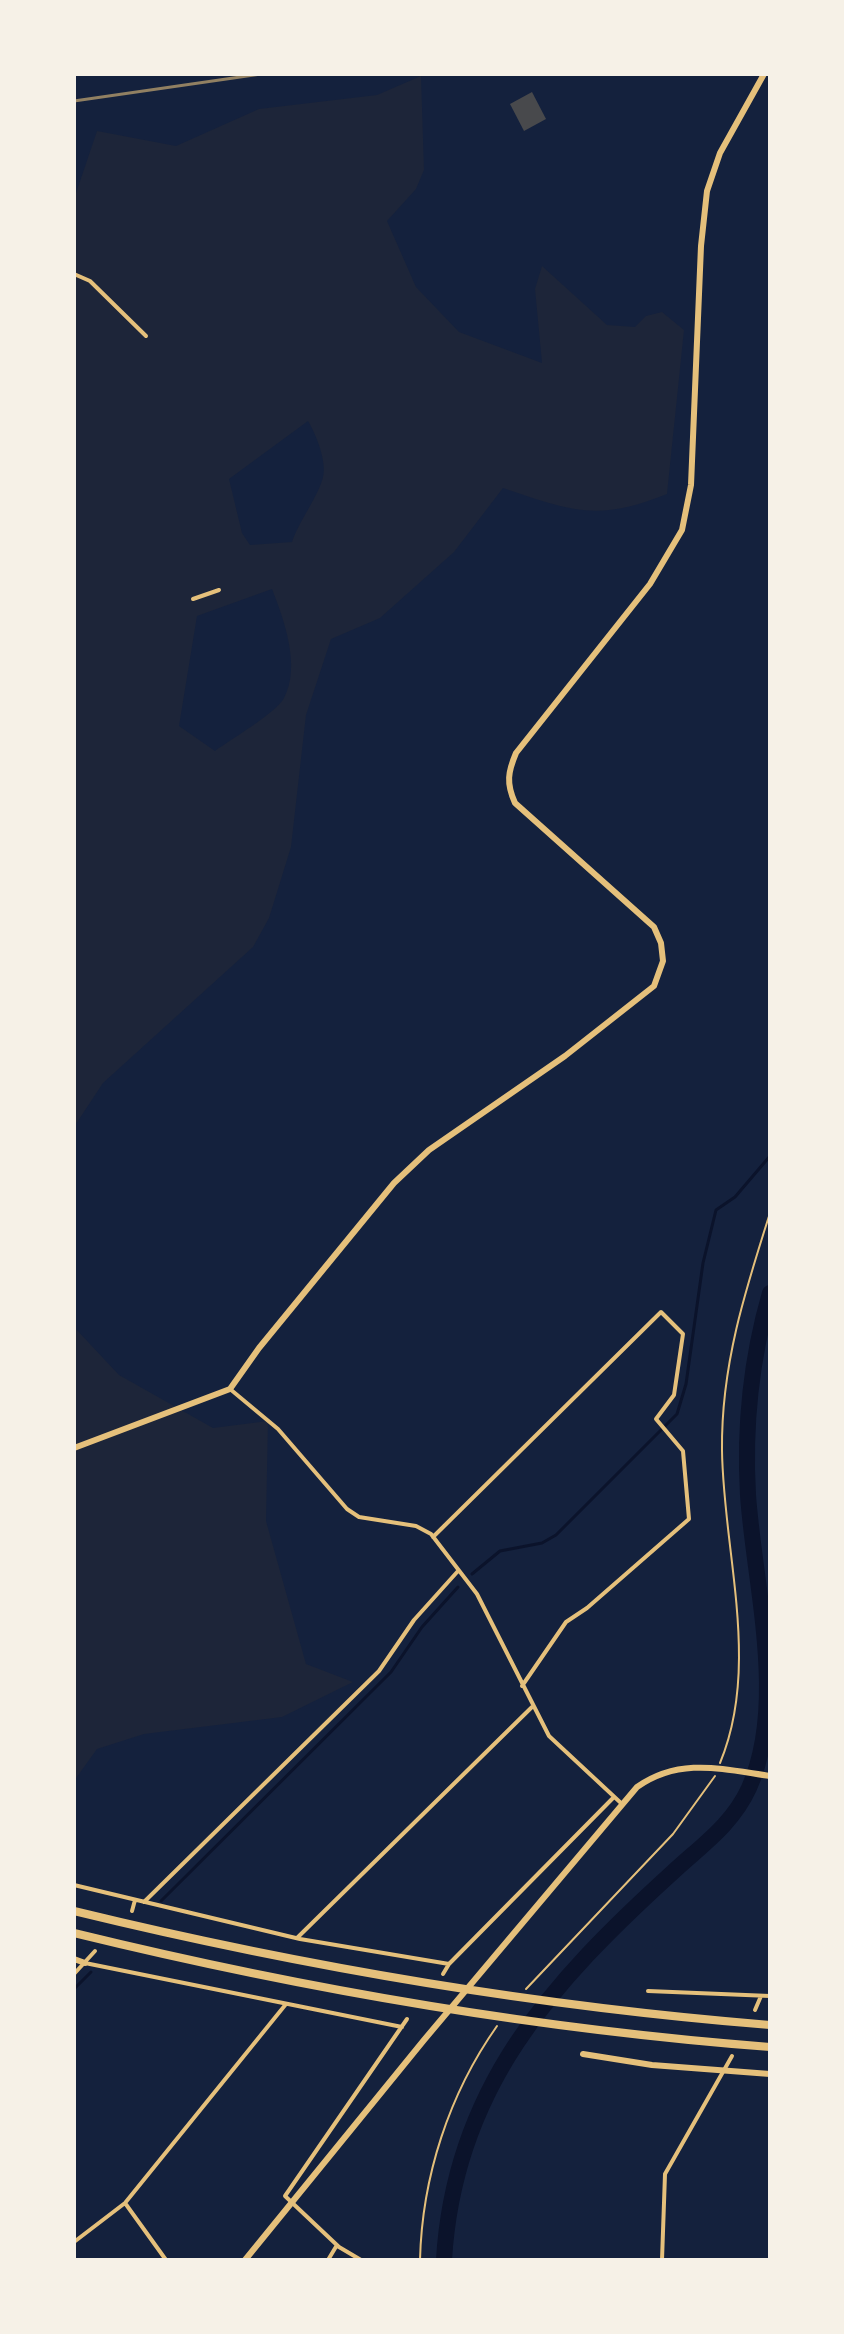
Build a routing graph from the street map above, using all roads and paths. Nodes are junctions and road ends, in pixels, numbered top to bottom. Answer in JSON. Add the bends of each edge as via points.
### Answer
{"nodes":[{"id":1,"x":764,"y":74,"type":"edge"},
{"id":2,"x":74,"y":274,"type":"edge"},
{"id":3,"x":146,"y":336,"type":"dead end"},
{"id":4,"x":219,"y":590,"type":"dead end"},
{"id":5,"x":193,"y":599,"type":"dead end"},
{"id":6,"x":770,"y":1213,"type":"edge"},
{"id":7,"x":230,"y":1389,"type":"junction"},
{"id":8,"x":74,"y":1448,"type":"edge"},
{"id":9,"x":433,"y":1537,"type":"junction"},
{"id":10,"x":459,"y":1571,"type":"junction"},
{"id":11,"x":522,"y":1686,"type":"junction"},
{"id":12,"x":532,"y":1707,"type":"junction"},
{"id":13,"x":770,"y":1776,"type":"edge"},
{"id":14,"x":614,"y":1797,"type":"junction"},
{"id":15,"x":622,"y":1804,"type":"junction"},
{"id":16,"x":74,"y":1885,"type":"edge"},
{"id":17,"x":135,"y":1900,"type":"junction"},
{"id":18,"x":144,"y":1902,"type":"junction"},
{"id":19,"x":74,"y":1911,"type":"edge"},
{"id":20,"x":132,"y":1911,"type":"dead end"},
{"id":21,"x":74,"y":1933,"type":"edge"},
{"id":22,"x":297,"y":1938,"type":"junction"},
{"id":23,"x":95,"y":1951,"type":"dead end"},
{"id":24,"x":74,"y":1959,"type":"edge"},
{"id":25,"x":85,"y":1963,"type":"junction"},
{"id":26,"x":449,"y":1964,"type":"junction"},
{"id":27,"x":74,"y":1974,"type":"edge"},
{"id":28,"x":443,"y":1974,"type":"dead end"},
{"id":29,"x":648,"y":1991,"type":"dead end"},
{"id":30,"x":761,"y":1996,"type":"junction"},
{"id":31,"x":770,"y":1996,"type":"edge"},
{"id":32,"x":518,"y":1998,"type":"dead end"},
{"id":33,"x":286,"y":2004,"type":"junction"},
{"id":34,"x":755,"y":2010,"type":"dead end"},
{"id":35,"x":407,"y":2019,"type":"dead end"},
{"id":36,"x":501,"y":2020,"type":"dead end"},
{"id":37,"x":770,"y":2025,"type":"edge"},
{"id":38,"x":402,"y":2027,"type":"junction"},
{"id":39,"x":770,"y":2047,"type":"edge"},
{"id":40,"x":583,"y":2054,"type":"dead end"},
{"id":41,"x":732,"y":2056,"type":"dead end"},
{"id":42,"x":722,"y":2071,"type":"junction"},
{"id":43,"x":770,"y":2074,"type":"edge"},
{"id":44,"x":125,"y":2203,"type":"junction"},
{"id":45,"x":290,"y":2204,"type":"junction"},
{"id":46,"x":74,"y":2242,"type":"edge"},
{"id":47,"x":337,"y":2245,"type":"junction"},
{"id":48,"x":166,"y":2260,"type":"edge"},
{"id":49,"x":245,"y":2260,"type":"edge"},
{"id":50,"x":328,"y":2260,"type":"edge"},
{"id":51,"x":361,"y":2260,"type":"edge"},
{"id":52,"x":420,"y":2260,"type":"edge"},
{"id":53,"x":662,"y":2260,"type":"edge"}],
"edges":[{"from":1,"to":7,"type":"street","via":[[720,153],[707,191],[691,485],[682,530],[650,584],[516,753],[507,785],[515,803],[654,927],[663,950],[657,981],[565,1056],[429,1150],[394,1183]]},
{"from":2,"to":3,"type":"street","via":[[90,281]]},
{"from":4,"to":5,"type":"street"},
{"from":6,"to":32,"type":"path","via":[[743,1293],[723,1406],[724,1504],[738,1642],[738,1684],[724,1754],[706,1793],[673,1834]]},
{"from":7,"to":8,"type":"street"},
{"from":7,"to":9,"type":"street","via":[[278,1429],[347,1509],[359,1517],[416,1526]]},
{"from":9,"to":10,"type":"street"},
{"from":9,"to":11,"type":"street","via":[[661,1312],[683,1334],[674,1395],[656,1419],[683,1451],[689,1519],[566,1622]]},
{"from":10,"to":11,"type":"street","via":[[477,1594]]},
{"from":10,"to":18,"type":"street","via":[[414,1620],[379,1671]]},
{"from":11,"to":12,"type":"street"},
{"from":12,"to":14,"type":"street","via":[[563,1752]]},
{"from":12,"to":22,"type":"street"},
{"from":13,"to":15,"type":"street","via":[[692,1765],[656,1775]]},
{"from":14,"to":15,"type":"street"},
{"from":14,"to":26,"type":"street"},
{"from":15,"to":45,"type":"street"},
{"from":16,"to":17,"type":"street"},
{"from":17,"to":18,"type":"street"},
{"from":17,"to":20,"type":"street"},
{"from":18,"to":22,"type":"street"},
{"from":19,"to":37,"type":"highway","via":[[222,1947],[498,1996]]},
{"from":21,"to":39,"type":"highway","via":[[311,1987],[486,2016]]},
{"from":22,"to":26,"type":"street"},
{"from":23,"to":25,"type":"street"},
{"from":24,"to":25,"type":"street"},
{"from":25,"to":27,"type":"street"},
{"from":25,"to":33,"type":"street"},
{"from":26,"to":28,"type":"street"},
{"from":29,"to":30,"type":"street"},
{"from":30,"to":31,"type":"street"},
{"from":30,"to":34,"type":"street"},
{"from":33,"to":38,"type":"street"},
{"from":33,"to":44,"type":"street"},
{"from":35,"to":38,"type":"street"},
{"from":36,"to":52,"type":"path","via":[[467,2074],[441,2137],[421,2214]]},
{"from":38,"to":45,"type":"street","via":[[285,2196]]},
{"from":40,"to":42,"type":"street"},
{"from":41,"to":42,"type":"street"},
{"from":42,"to":43,"type":"street"},
{"from":42,"to":53,"type":"street","via":[[665,2174]]},
{"from":44,"to":46,"type":"street"},
{"from":44,"to":48,"type":"street"},
{"from":45,"to":47,"type":"street","via":[[311,2217]]},
{"from":45,"to":49,"type":"street"},
{"from":47,"to":50,"type":"street"},
{"from":47,"to":51,"type":"street"}]}
